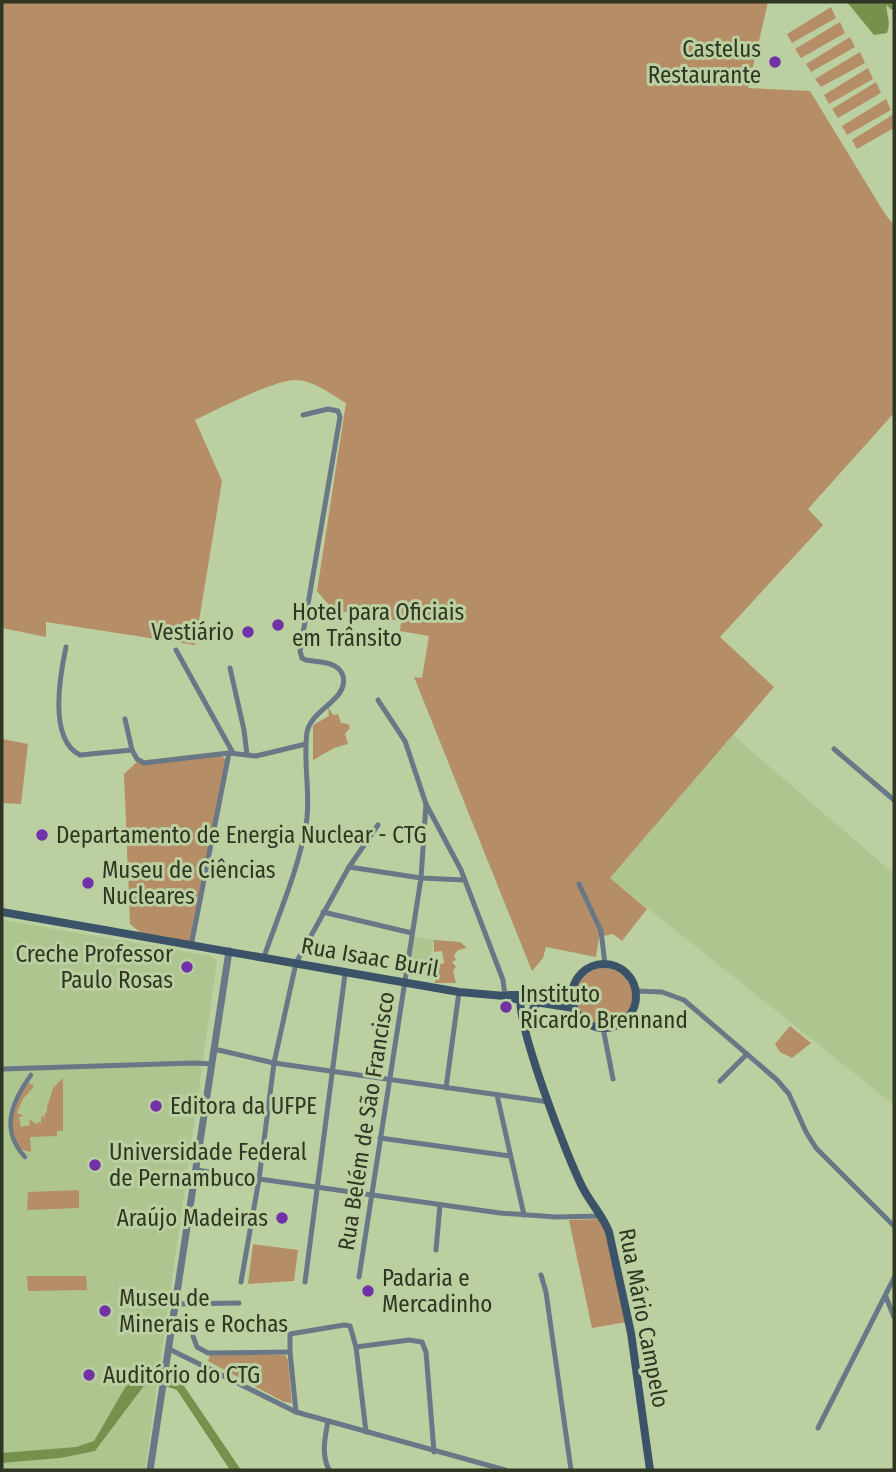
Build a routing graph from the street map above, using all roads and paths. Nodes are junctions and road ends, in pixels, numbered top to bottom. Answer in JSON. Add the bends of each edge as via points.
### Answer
{"nodes":[{"id":1,"x":303,"y":415,"type":"dead end"},
{"id":2,"x":66,"y":647,"type":"dead end"},
{"id":3,"x":176,"y":650,"type":"dead end"},
{"id":4,"x":230,"y":668,"type":"dead end"},
{"id":5,"x":378,"y":700,"type":"dead end"},
{"id":6,"x":125,"y":719,"type":"dead end"},
{"id":7,"x":306,"y":744,"type":"junction"},
{"id":8,"x":834,"y":749,"type":"dead end"},
{"id":9,"x":132,"y":750,"type":"junction"},
{"id":10,"x":231,"y":753,"type":"junction"},
{"id":11,"x":247,"y":755,"type":"junction"},
{"id":12,"x":894,"y":800,"type":"edge"},
{"id":13,"x":426,"y":804,"type":"junction"},
{"id":14,"x":378,"y":825,"type":"dead end"},
{"id":15,"x":349,"y":867,"type":"junction"},
{"id":16,"x":421,"y":878,"type":"junction"},
{"id":17,"x":464,"y":880,"type":"junction"},
{"id":18,"x":579,"y":884,"type":"dead end"},
{"id":19,"x":2,"y":912,"type":"edge"},
{"id":20,"x":323,"y":912,"type":"junction"},
{"id":21,"x":412,"y":933,"type":"junction"},
{"id":22,"x":191,"y":946,"type":"junction"},
{"id":23,"x":229,"y":951,"type":"junction"},
{"id":24,"x":264,"y":957,"type":"junction"},
{"id":25,"x":296,"y":963,"type":"junction"},
{"id":26,"x":605,"y":964,"type":"junction"},
{"id":27,"x":345,"y":974,"type":"junction"},
{"id":28,"x":405,"y":984,"type":"junction"},
{"id":29,"x":636,"y":991,"type":"junction"},
{"id":30,"x":459,"y":992,"type":"junction"},
{"id":31,"x":572,"y":995,"type":"junction"},
{"id":32,"x":505,"y":996,"type":"junction"},
{"id":33,"x":520,"y":998,"type":"junction"},
{"id":34,"x":538,"y":1002,"type":"junction"},
{"id":35,"x":574,"y":1008,"type":"junction"},
{"id":36,"x":524,"y":1022,"type":"junction"},
{"id":37,"x":603,"y":1028,"type":"junction"},
{"id":38,"x":214,"y":1049,"type":"junction"},
{"id":39,"x":747,"y":1054,"type":"junction"},
{"id":40,"x":274,"y":1063,"type":"junction"},
{"id":41,"x":212,"y":1064,"type":"junction"},
{"id":42,"x":2,"y":1069,"type":"edge"},
{"id":43,"x":331,"y":1071,"type":"junction"},
{"id":44,"x":31,"y":1075,"type":"dead end"},
{"id":45,"x":613,"y":1079,"type":"dead end"},
{"id":46,"x":389,"y":1080,"type":"junction"},
{"id":47,"x":720,"y":1081,"type":"dead end"},
{"id":48,"x":446,"y":1088,"type":"junction"},
{"id":49,"x":498,"y":1095,"type":"junction"},
{"id":50,"x":549,"y":1102,"type":"junction"},
{"id":51,"x":380,"y":1138,"type":"junction"},
{"id":52,"x":510,"y":1156,"type":"junction"},
{"id":53,"x":25,"y":1157,"type":"dead end"},
{"id":54,"x":196,"y":1170,"type":"junction"},
{"id":55,"x":259,"y":1180,"type":"junction"},
{"id":56,"x":317,"y":1188,"type":"junction"},
{"id":57,"x":372,"y":1196,"type":"junction"},
{"id":58,"x":440,"y":1205,"type":"junction"},
{"id":59,"x":524,"y":1216,"type":"junction"},
{"id":60,"x":602,"y":1216,"type":"junction"},
{"id":61,"x":894,"y":1226,"type":"edge"},
{"id":62,"x":436,"y":1250,"type":"dead end"},
{"id":63,"x":541,"y":1275,"type":"dead end"},
{"id":64,"x":359,"y":1277,"type":"dead end"},
{"id":65,"x":894,"y":1278,"type":"edge"},
{"id":66,"x":241,"y":1282,"type":"dead end"},
{"id":67,"x":305,"y":1282,"type":"dead end"},
{"id":68,"x":886,"y":1296,"type":"junction"},
{"id":69,"x":239,"y":1303,"type":"dead end"},
{"id":70,"x":176,"y":1304,"type":"junction"},
{"id":71,"x":894,"y":1317,"type":"edge"},
{"id":72,"x":193,"y":1336,"type":"dead end"},
{"id":73,"x":356,"y":1348,"type":"junction"},
{"id":74,"x":169,"y":1349,"type":"junction"},
{"id":75,"x":290,"y":1352,"type":"junction"},
{"id":76,"x":296,"y":1412,"type":"junction"},
{"id":77,"x":328,"y":1421,"type":"junction"},
{"id":78,"x":818,"y":1428,"type":"dead end"},
{"id":79,"x":366,"y":1432,"type":"junction"},
{"id":80,"x":434,"y":1452,"type":"junction"},
{"id":81,"x":150,"y":1470,"type":"edge"},
{"id":82,"x":329,"y":1470,"type":"edge"},
{"id":83,"x":505,"y":1470,"type":"edge"},
{"id":84,"x":571,"y":1470,"type":"edge"},
{"id":85,"x":650,"y":1470,"type":"edge"}],
"edges":[{"from":1,"to":7,"type":"street","via":[[332,409],[340,416],[300,651],[306,660],[336,666],[343,681],[342,690],[310,723]]},
{"from":2,"to":9,"type":"street","via":[[58,697],[61,724],[70,746],[75,753],[88,756]]},
{"from":3,"to":10,"type":"street"},
{"from":4,"to":11,"type":"street"},
{"from":5,"to":13,"type":"street","name":"Rua Belém de São Francisco","via":[[405,741]]},
{"from":6,"to":9,"type":"street"},
{"from":7,"to":11,"type":"street"},
{"from":7,"to":24,"type":"street","via":[[307,819]]},
{"from":8,"to":12,"type":"street"},
{"from":9,"to":10,"type":"street","via":[[144,763]]},
{"from":10,"to":11,"type":"street"},
{"from":10,"to":22,"type":"street"},
{"from":13,"to":16,"type":"street","name":"Rua Belém de São Francisco"},
{"from":13,"to":17,"type":"street","name":"Rua Belém de São Francisco"},
{"from":14,"to":15,"type":"street"},
{"from":15,"to":16,"type":"street"},
{"from":15,"to":20,"type":"street"},
{"from":16,"to":17,"type":"street"},
{"from":16,"to":21,"type":"street","name":"Rua Belém de São Francisco"},
{"from":17,"to":32,"type":"street"},
{"from":18,"to":26,"type":"street","via":[[601,931]]},
{"from":19,"to":22,"type":"main road","name":"Rua Isaac Buril"},
{"from":20,"to":21,"type":"street"},
{"from":20,"to":25,"type":"street"},
{"from":21,"to":28,"type":"street","name":"Rua Belém de São Francisco"},
{"from":22,"to":23,"type":"main road","name":"Rua Isaac Buril"},
{"from":23,"to":24,"type":"main road","name":"Rua Isaac Buril"},
{"from":23,"to":38,"type":"street"},
{"from":24,"to":25,"type":"main road","name":"Rua Isaac Buril"},
{"from":25,"to":27,"type":"main road","name":"Rua Isaac Buril"},
{"from":25,"to":40,"type":"street"},
{"from":26,"to":29,"type":"main road","via":[[628,974]]},
{"from":26,"to":31,"type":"main road","via":[[582,973]]},
{"from":27,"to":28,"type":"main road","name":"Rua Isaac Buril"},
{"from":27,"to":43,"type":"street"},
{"from":28,"to":30,"type":"main road","name":"Rua Isaac Buril"},
{"from":28,"to":46,"type":"street","name":"Rua Belém de São Francisco"},
{"from":29,"to":37,"type":"main road","via":[[631,1015],[616,1026]]},
{"from":29,"to":39,"type":"street","via":[[662,992],[684,1000]]},
{"from":30,"to":32,"type":"main road","name":"Rua Isaac Buril"},
{"from":30,"to":48,"type":"street"},
{"from":31,"to":33,"type":"main road","name":"Rua Isaac Buril"},
{"from":31,"to":35,"type":"main road"},
{"from":32,"to":33,"type":"main road","name":"Rua Isaac Buril"},
{"from":33,"to":34,"type":"main road","name":"Rua Isaac Buril"},
{"from":33,"to":36,"type":"main road","name":"Rua Mário Campelo"},
{"from":34,"to":35,"type":"main road","name":"Rua Isaac Buril"},
{"from":34,"to":36,"type":"main road"},
{"from":35,"to":37,"type":"main road","via":[[586,1022]]},
{"from":36,"to":50,"type":"main road","name":"Rua Mário Campelo"},
{"from":37,"to":45,"type":"street"},
{"from":38,"to":40,"type":"street"},
{"from":38,"to":41,"type":"street"},
{"from":39,"to":47,"type":"street"},
{"from":39,"to":61,"type":"street","via":[[789,1094],[816,1148]]},
{"from":40,"to":43,"type":"street"},
{"from":40,"to":55,"type":"street"},
{"from":41,"to":42,"type":"street"},
{"from":41,"to":54,"type":"street"},
{"from":43,"to":46,"type":"street"},
{"from":43,"to":56,"type":"street"},
{"from":44,"to":53,"type":"street","via":[[12,1106],[9,1121],[11,1141]]},
{"from":46,"to":48,"type":"street"},
{"from":46,"to":51,"type":"street","name":"Rua Belém de São Francisco"},
{"from":48,"to":49,"type":"street"},
{"from":49,"to":50,"type":"street"},
{"from":49,"to":52,"type":"street"},
{"from":50,"to":60,"type":"main road","name":"Rua Mário Campelo","via":[[584,1191]]},
{"from":51,"to":52,"type":"street"},
{"from":51,"to":57,"type":"street","name":"Rua Belém de São Francisco"},
{"from":52,"to":59,"type":"street"},
{"from":54,"to":55,"type":"street"},
{"from":54,"to":70,"type":"street"},
{"from":55,"to":56,"type":"street"},
{"from":55,"to":66,"type":"street"},
{"from":56,"to":57,"type":"street"},
{"from":56,"to":67,"type":"street"},
{"from":57,"to":58,"type":"street"},
{"from":57,"to":64,"type":"street","name":"Rua Belém de São Francisco"},
{"from":58,"to":59,"type":"street"},
{"from":58,"to":62,"type":"street"},
{"from":59,"to":60,"type":"street"},
{"from":60,"to":85,"type":"main road","name":"Rua Mário Campelo","via":[[631,1333]]},
{"from":63,"to":84,"type":"street"},
{"from":65,"to":68,"type":"street"},
{"from":68,"to":71,"type":"street"},
{"from":68,"to":78,"type":"street"},
{"from":69,"to":70,"type":"street"},
{"from":70,"to":74,"type":"street"},
{"from":72,"to":75,"type":"street","via":[[197,1347],[208,1353]]},
{"from":73,"to":75,"type":"street","via":[[350,1326],[344,1325],[290,1334]]},
{"from":73,"to":79,"type":"street"},
{"from":73,"to":80,"type":"street","via":[[422,1342]]},
{"from":74,"to":76,"type":"street"},
{"from":74,"to":81,"type":"street"},
{"from":75,"to":76,"type":"street"},
{"from":76,"to":77,"type":"street"},
{"from":77,"to":79,"type":"street"},
{"from":77,"to":82,"type":"street","via":[[324,1460]]},
{"from":79,"to":80,"type":"street"},
{"from":80,"to":83,"type":"street"}]}
